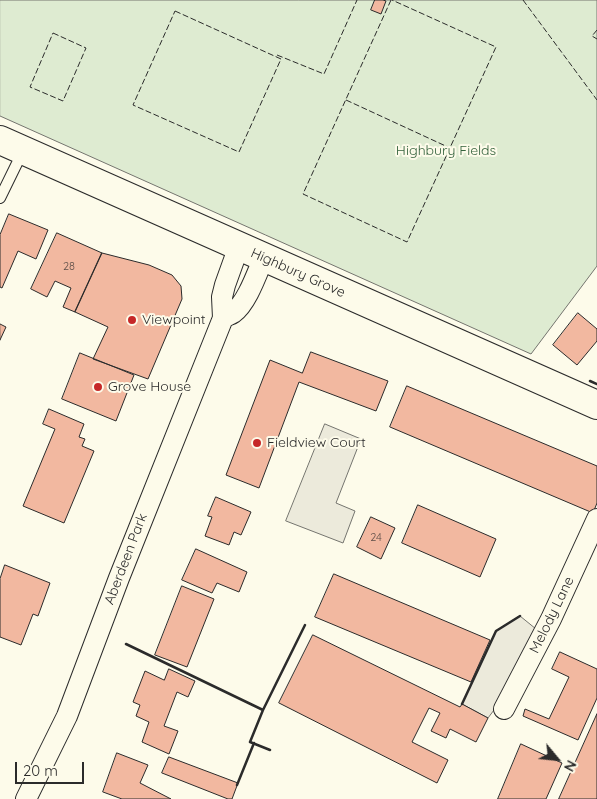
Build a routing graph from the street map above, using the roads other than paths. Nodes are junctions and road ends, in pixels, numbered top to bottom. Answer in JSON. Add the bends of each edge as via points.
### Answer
{"nodes":[{"id":1,"x":12,"y":145,"type":"edge"},
{"id":2,"x":0,"y":198,"type":"edge"},
{"id":3,"x":239,"y":246,"type":"junction"},
{"id":4,"x":264,"y":257,"type":"junction"},
{"id":5,"x":223,"y":318,"type":"junction"},
{"id":6,"x":597,"y":406,"type":"edge"},
{"id":7,"x":597,"y":519,"type":"edge"},
{"id":8,"x":504,"y":709,"type":"dead end"},
{"id":9,"x":26,"y":799,"type":"edge"}],
"edges":[{"from":1,"to":2,"type":"lane"},
{"from":1,"to":3,"type":"main road","name":"Highbury Grove"},
{"from":3,"to":4,"type":"main road","name":"Highbury Grove"},
{"from":3,"to":5,"type":"street","name":"Aberdeen Park","via":[[222,297]]},
{"from":4,"to":5,"type":"street","name":"Aberdeen Park","via":[[240,306]]},
{"from":4,"to":6,"type":"main road","name":"Highbury Grove"},
{"from":5,"to":9,"type":"street","name":"Aberdeen Park","via":[[67,716]]},
{"from":7,"to":8,"type":"street","name":"Melody Lane","via":[[551,619]]}]}
